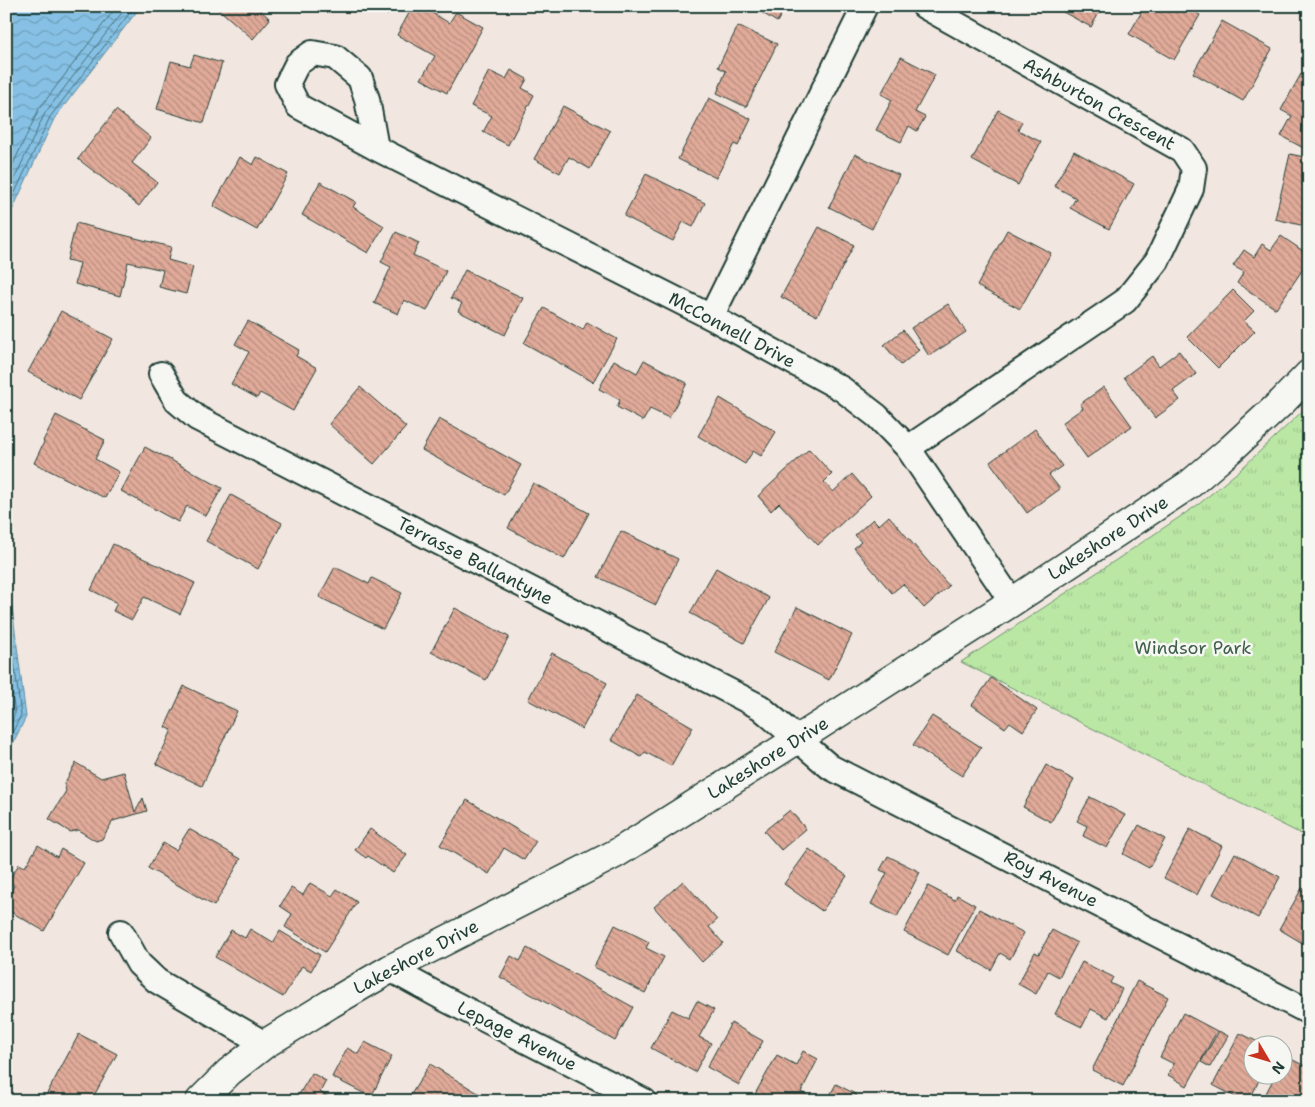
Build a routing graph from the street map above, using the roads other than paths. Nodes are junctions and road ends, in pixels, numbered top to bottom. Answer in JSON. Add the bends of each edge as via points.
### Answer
{"nodes":[{"id":1,"x":864,"y":6,"type":"edge"},
{"id":2,"x":924,"y":6,"type":"edge"},
{"id":3,"x":376,"y":148,"type":"dead end"},
{"id":4,"x":711,"y":317,"type":"junction"},
{"id":5,"x":161,"y":374,"type":"dead end"},
{"id":6,"x":1309,"y":374,"type":"edge"},
{"id":7,"x":908,"y":448,"type":"junction"},
{"id":8,"x":1012,"y":602,"type":"junction"},
{"id":9,"x":798,"y":739,"type":"junction"},
{"id":10,"x":120,"y":932,"type":"dead end"},
{"id":11,"x":390,"y":969,"type":"junction"},
{"id":12,"x":1309,"y":1012,"type":"edge"},
{"id":13,"x":265,"y":1044,"type":"junction"},
{"id":14,"x":200,"y":1101,"type":"edge"},
{"id":15,"x":644,"y":1101,"type":"edge"}],
"edges":[{"from":1,"to":4,"type":"street"},
{"from":2,"to":7,"type":"street","name":"Ashburton Crescent","via":[[1182,150],[1194,168],[1191,189],[1157,261],[1125,302]]},
{"from":3,"to":4,"type":"street","name":"McConnell Drive"},
{"from":4,"to":7,"type":"street","name":"McConnell Drive","via":[[842,389],[877,416]]},
{"from":5,"to":9,"type":"street","name":"Terrasse Ballantyne","via":[[178,401],[197,418],[760,707]]},
{"from":6,"to":8,"type":"street","name":"Lakeshore Drive","via":[[1275,409],[1190,484]]},
{"from":7,"to":8,"type":"street","name":"McConnell Drive"},
{"from":8,"to":9,"type":"street","name":"Lakeshore Drive"},
{"from":9,"to":11,"type":"street","name":"Lakeshore Drive","via":[[617,852]]},
{"from":9,"to":12,"type":"street","name":"Roy Avenue","via":[[830,766]]},
{"from":10,"to":13,"type":"street","via":[[139,964],[157,980]]},
{"from":11,"to":13,"type":"street","name":"Lakeshore Drive"},
{"from":11,"to":15,"type":"street","name":"Lepage Avenue"},
{"from":13,"to":14,"type":"street","name":"Lakeshore Drive","via":[[229,1072]]}]}
